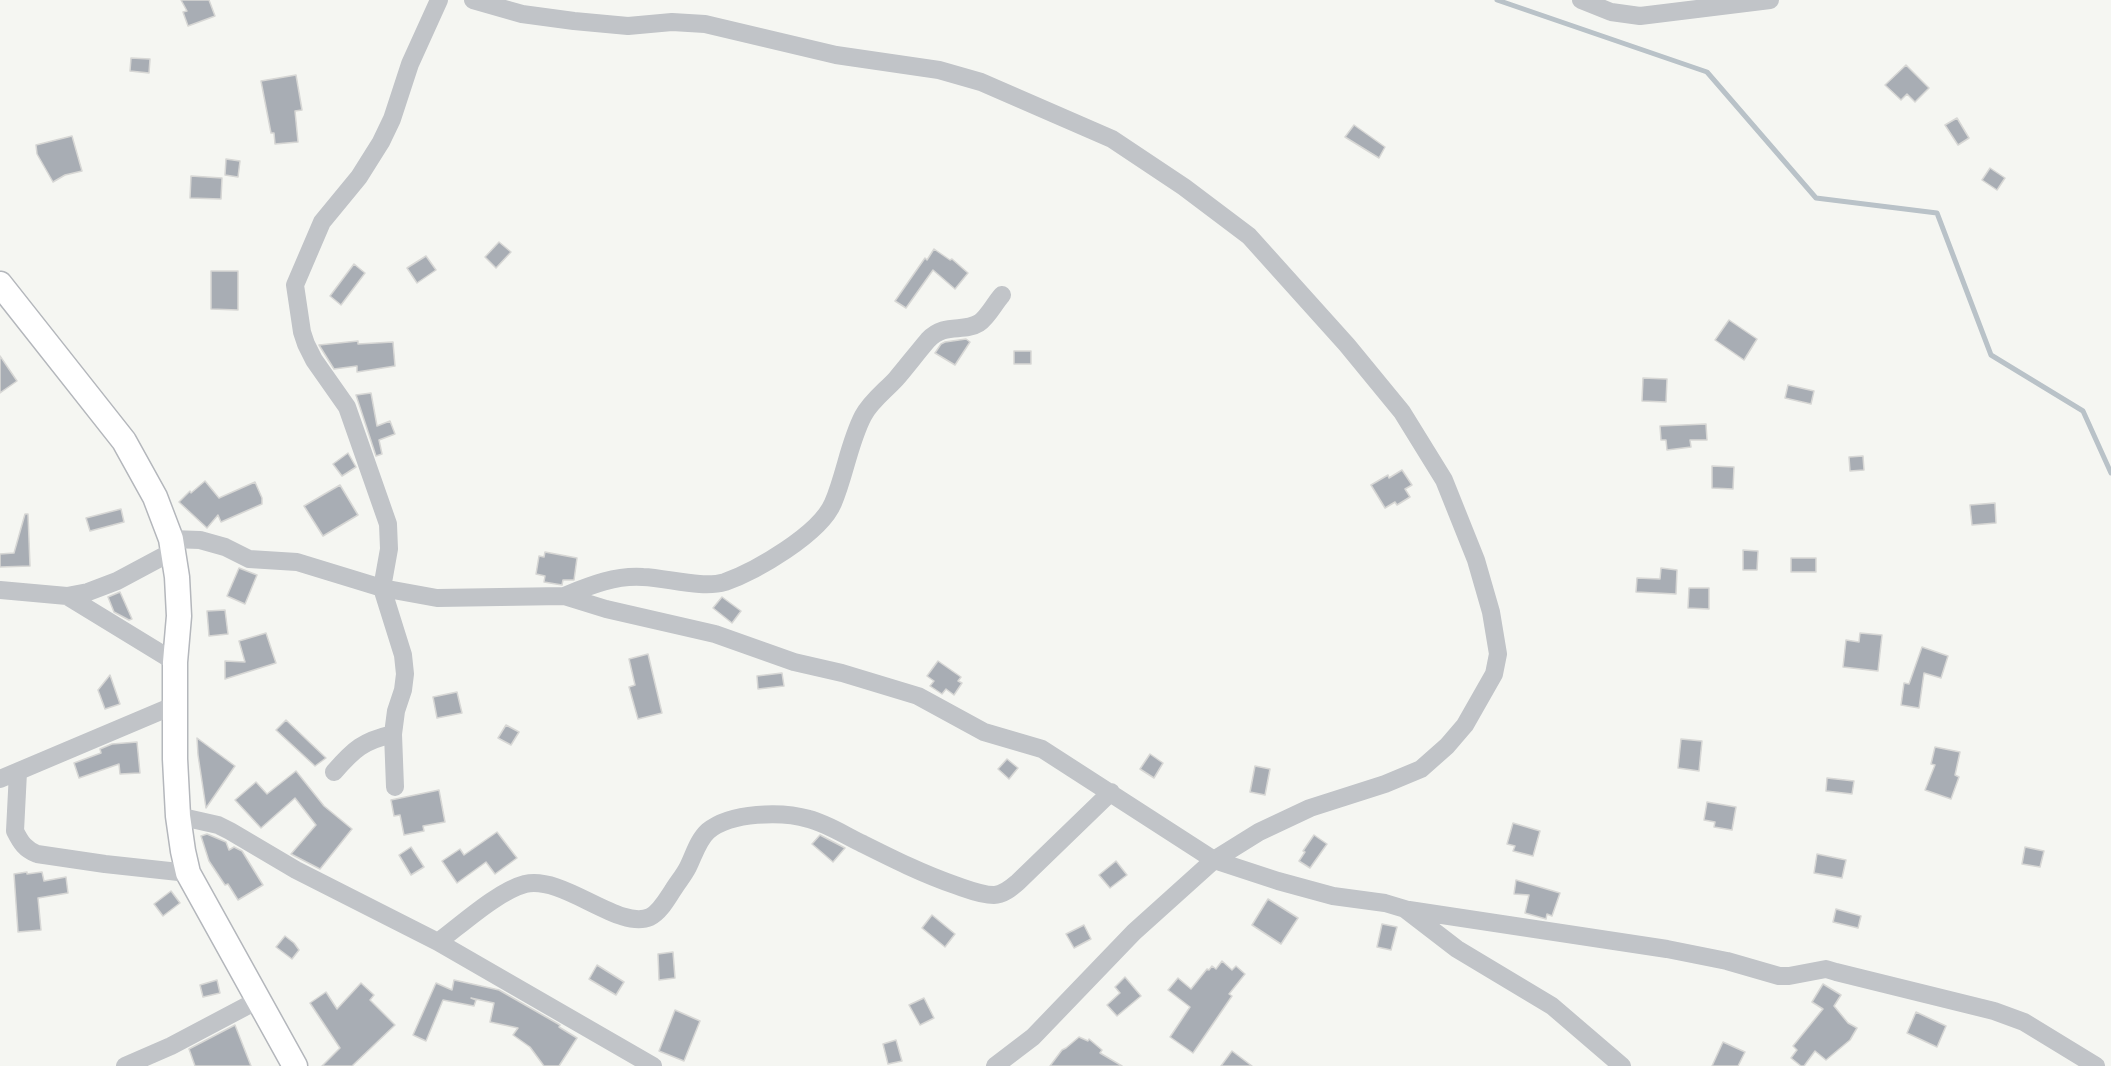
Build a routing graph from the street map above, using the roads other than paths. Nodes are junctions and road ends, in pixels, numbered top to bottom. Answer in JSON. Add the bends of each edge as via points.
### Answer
{"nodes":[{"id":1,"x":438,"y":0,"type":"edge"},
{"id":2,"x":473,"y":0,"type":"edge"},
{"id":3,"x":1581,"y":0,"type":"edge"},
{"id":4,"x":1770,"y":0,"type":"edge"},
{"id":5,"x":0,"y":284,"type":"edge"},
{"id":6,"x":1002,"y":295,"type":"dead end"},
{"id":7,"x":173,"y":544,"type":"junction"},
{"id":8,"x":382,"y":588,"type":"junction"},
{"id":9,"x":0,"y":590,"type":"edge"},
{"id":10,"x":67,"y":596,"type":"junction"},
{"id":11,"x":564,"y":596,"type":"junction"},
{"id":12,"x":175,"y":662,"type":"junction"},
{"id":13,"x":175,"y":705,"type":"junction"},
{"id":14,"x":393,"y":734,"type":"junction"},
{"id":15,"x":18,"y":772,"type":"junction"},
{"id":16,"x":334,"y":772,"type":"dead end"},
{"id":17,"x":0,"y":779,"type":"edge"},
{"id":18,"x":394,"y":787,"type":"dead end"},
{"id":19,"x":1111,"y":792,"type":"junction"},
{"id":20,"x":178,"y":816,"type":"junction"},
{"id":21,"x":1214,"y":860,"type":"junction"},
{"id":22,"x":188,"y":873,"type":"junction"},
{"id":23,"x":1405,"y":909,"type":"junction"},
{"id":24,"x":438,"y":942,"type":"junction"},
{"id":25,"x":258,"y":1000,"type":"junction"},
{"id":26,"x":125,"y":1066,"type":"edge"},
{"id":27,"x":295,"y":1066,"type":"edge"},
{"id":28,"x":653,"y":1066,"type":"edge"},
{"id":29,"x":995,"y":1066,"type":"edge"},
{"id":30,"x":1622,"y":1066,"type":"edge"},
{"id":31,"x":2096,"y":1066,"type":"edge"}],
"edges":[{"from":1,"to":8,"type":"street","via":[[381,141],[359,177],[322,222],[295,285],[304,338],[314,360],[347,407],[388,524],[389,549]]},
{"from":2,"to":21,"type":"street","via":[[522,14],[574,21],[628,26],[705,24],[836,55],[939,70],[981,82],[1112,139],[1221,214],[1249,236],[1347,345],[1402,412],[1444,480],[1476,560],[1491,612],[1498,654],[1494,674],[1465,725],[1421,769],[1310,808]]},
{"from":3,"to":4,"type":"street","via":[[1611,12],[1640,16]]},
{"from":5,"to":7,"type":"street","via":[[124,441],[151,490]]},
{"from":6,"to":11,"type":"street","via":[[980,323],[934,335],[871,404],[862,417],[833,503],[804,537],[723,582],[707,585],[624,578]]},
{"from":7,"to":8,"type":"street","via":[[200,540],[249,559],[297,562]]},
{"from":7,"to":10,"type":"street","via":[[103,588]]},
{"from":7,"to":12,"type":"street","via":[[179,616]]},
{"from":8,"to":11,"type":"street","via":[[437,598]]},
{"from":8,"to":14,"type":"street","via":[[405,674]]},
{"from":9,"to":10,"type":"street"},
{"from":10,"to":12,"type":"street"},
{"from":11,"to":19,"type":"street","via":[[715,634],[794,662],[918,696],[997,738],[1042,749]]},
{"from":12,"to":13,"type":"street"},
{"from":13,"to":15,"type":"street"},
{"from":13,"to":20,"type":"street"},
{"from":14,"to":16,"type":"street","via":[[356,748]]},
{"from":14,"to":18,"type":"street"},
{"from":15,"to":17,"type":"street"},
{"from":15,"to":22,"type":"street","via":[[15,831],[28,850]]},
{"from":19,"to":21,"type":"street"},
{"from":19,"to":24,"type":"street","via":[[1018,882],[996,895],[944,881],[809,819],[765,814],[724,822],[708,832],[669,896],[657,913],[648,918],[621,916],[546,884],[526,884],[508,891]]},
{"from":20,"to":22,"type":"street"},
{"from":20,"to":24,"type":"street","via":[[224,828],[296,870]]},
{"from":21,"to":23,"type":"street","via":[[1322,893]]},
{"from":21,"to":29,"type":"street","via":[[1134,932],[1033,1037]]},
{"from":22,"to":25,"type":"street"},
{"from":23,"to":30,"type":"street","via":[[1457,949],[1552,1006]]},
{"from":23,"to":31,"type":"street","via":[[1667,949],[1779,976],[1826,969],[2024,1022]]},
{"from":24,"to":28,"type":"street"},
{"from":25,"to":26,"type":"street"},
{"from":25,"to":27,"type":"street"}]}
